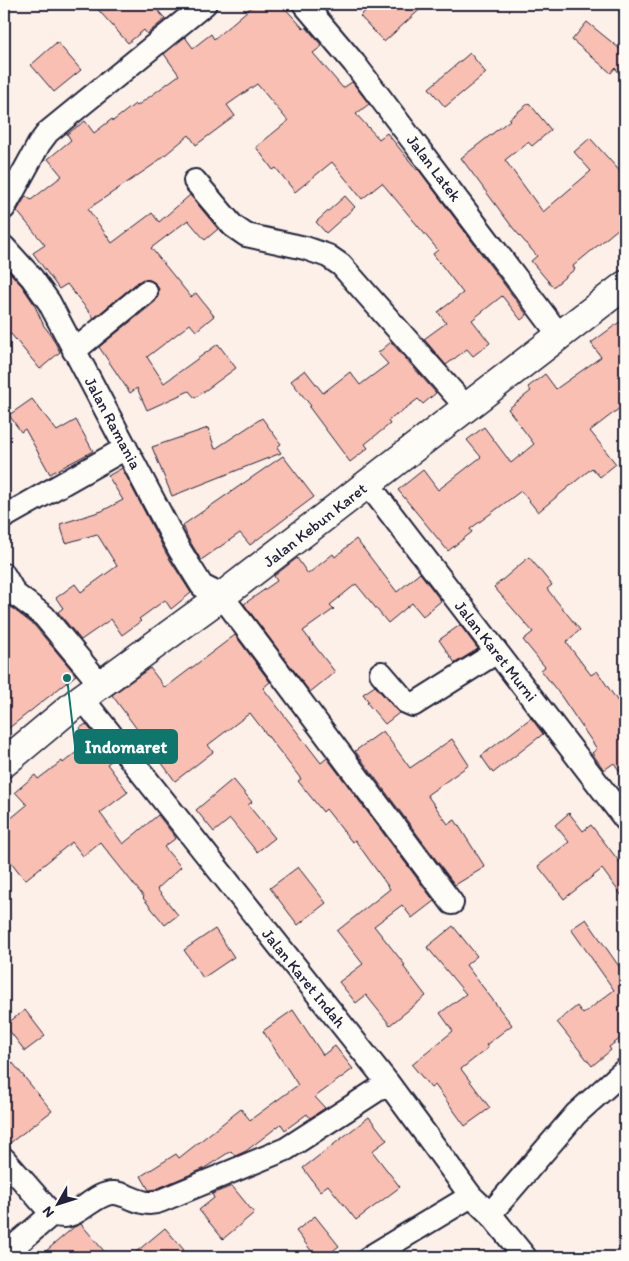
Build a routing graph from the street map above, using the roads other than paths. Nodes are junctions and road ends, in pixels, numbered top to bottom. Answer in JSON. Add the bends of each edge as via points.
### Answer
{"nodes":[{"id":1,"x":304,"y":4,"type":"edge"},
{"id":2,"x":189,"y":8,"type":"edge"},
{"id":3,"x":196,"y":181,"type":"dead end"},
{"id":4,"x":4,"y":208,"type":"edge"},
{"id":5,"x":4,"y":248,"type":"edge"},
{"id":6,"x":625,"y":285,"type":"edge"},
{"id":7,"x":146,"y":292,"type":"dead end"},
{"id":8,"x":560,"y":336,"type":"junction"},
{"id":9,"x":74,"y":351,"type":"junction"},
{"id":10,"x":467,"y":408,"type":"junction"},
{"id":11,"x":126,"y":448,"type":"junction"},
{"id":12,"x":368,"y":484,"type":"junction"},
{"id":13,"x":4,"y":517,"type":"edge"},
{"id":14,"x":4,"y":575,"type":"edge"},
{"id":15,"x":222,"y":596,"type":"junction"},
{"id":16,"x":497,"y":652,"type":"junction"},
{"id":17,"x":382,"y":673,"type":"dead end"},
{"id":18,"x":91,"y":692,"type":"junction"},
{"id":19,"x":4,"y":763,"type":"edge"},
{"id":20,"x":625,"y":819,"type":"edge"},
{"id":21,"x":452,"y":903,"type":"dead end"},
{"id":22,"x":625,"y":1070,"type":"edge"},
{"id":23,"x":388,"y":1083,"type":"junction"},
{"id":24,"x":4,"y":1159,"type":"edge"},
{"id":25,"x":471,"y":1196,"type":"junction"},
{"id":26,"x":52,"y":1214,"type":"junction"},
{"id":27,"x":490,"y":1214,"type":"junction"},
{"id":28,"x":15,"y":1257,"type":"edge"},
{"id":29,"x":370,"y":1257,"type":"edge"},
{"id":30,"x":525,"y":1257,"type":"edge"}],
"edges":[{"from":1,"to":8,"type":"street","name":"Jalan Latek","via":[[354,62]]},
{"from":2,"to":4,"type":"street","via":[[48,132]]},
{"from":3,"to":10,"type":"street","via":[[233,226],[246,236],[305,248],[328,256],[341,265]]},
{"from":5,"to":9,"type":"street","name":"Jalan Ramania","via":[[41,290]]},
{"from":6,"to":8,"type":"main road","name":"Jalan Kebun Karet"},
{"from":7,"to":9,"type":"street"},
{"from":8,"to":10,"type":"main road","name":"Jalan Kebun Karet"},
{"from":9,"to":11,"type":"street","name":"Jalan Ramania"},
{"from":10,"to":12,"type":"main road","name":"Jalan Kebun Karet"},
{"from":11,"to":13,"type":"street"},
{"from":11,"to":15,"type":"street","name":"Jalan Ramania","via":[[202,586]]},
{"from":12,"to":15,"type":"main road","name":"Jalan Kebun Karet"},
{"from":12,"to":16,"type":"street","name":"Jalan Karet Murni"},
{"from":14,"to":18,"type":"street","name":"Jalan Karet Indah","via":[[15,594],[44,616]]},
{"from":15,"to":18,"type":"main road","name":"Jalan Kebun Karet"},
{"from":15,"to":21,"type":"street"},
{"from":16,"to":17,"type":"street","via":[[414,705],[406,702]]},
{"from":16,"to":20,"type":"street","name":"Jalan Karet Murni"},
{"from":18,"to":19,"type":"main road","name":"Jalan Kebun Karet"},
{"from":18,"to":23,"type":"street","name":"Jalan Karet Indah"},
{"from":22,"to":27,"type":"street","via":[[576,1114]]},
{"from":23,"to":25,"type":"street","name":"Jalan Karet Indah"},
{"from":23,"to":26,"type":"street","via":[[286,1149],[153,1204],[114,1193],[104,1194],[70,1215]]},
{"from":24,"to":26,"type":"street"},
{"from":25,"to":27,"type":"street","name":"Jalan Karet Indah"},
{"from":25,"to":29,"type":"street"},
{"from":26,"to":28,"type":"street","via":[[19,1242]]},
{"from":27,"to":30,"type":"street","name":"Jalan Karet Indah"}]}
